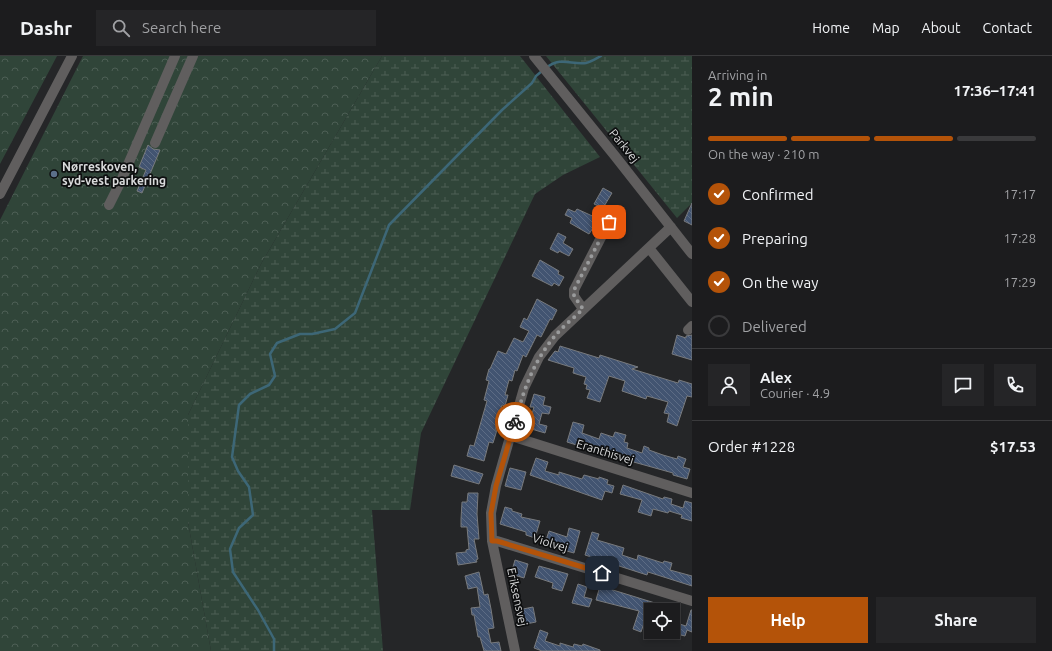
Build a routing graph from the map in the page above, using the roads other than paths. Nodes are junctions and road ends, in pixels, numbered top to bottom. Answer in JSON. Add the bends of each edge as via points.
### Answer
{"nodes":[{"id":1,"x":72,"y":56,"type":"edge"},
{"id":2,"x":175,"y":56,"type":"edge"},
{"id":3,"x":193,"y":56,"type":"edge"},
{"id":4,"x":536,"y":58,"type":"edge"},
{"id":5,"x":155,"y":143,"type":"dead end"},
{"id":6,"x":0,"y":194,"type":"edge"},
{"id":7,"x":109,"y":205,"type":"dead end"},
{"id":8,"x":609,"y":222,"type":"dead end"},
{"id":9,"x":671,"y":227,"type":"junction"},
{"id":10,"x":649,"y":248,"type":"junction"},
{"id":11,"x":692,"y":254,"type":"edge"},
{"id":12,"x":692,"y":302,"type":"edge"},
{"id":13,"x":583,"y":309,"type":"junction"},
{"id":14,"x":511,"y":436,"type":"junction"},
{"id":15,"x":692,"y":493,"type":"edge"},
{"id":16,"x":492,"y":541,"type":"junction"},
{"id":17,"x":692,"y":601,"type":"edge"},
{"id":18,"x":515,"y":651,"type":"edge"}],
"edges":[{"from":1,"to":6,"type":"street"},
{"from":2,"to":7,"type":"street"},
{"from":3,"to":5,"type":"street"},
{"from":4,"to":9,"type":"street","name":"Parkvej"},
{"from":8,"to":13,"type":"street","via":[[574,290],[574,296]]},
{"from":9,"to":10,"type":"street","name":"Eriksensvej"},
{"from":9,"to":11,"type":"street","name":"Parkvej"},
{"from":10,"to":12,"type":"street"},
{"from":10,"to":13,"type":"street","name":"Eriksensvej"},
{"from":13,"to":14,"type":"street","name":"Eriksensvej","via":[[555,336],[539,357],[524,388]]},
{"from":14,"to":15,"type":"street","name":"Eranthisvej"},
{"from":14,"to":16,"type":"street","name":"Eriksensvej","via":[[491,513]]},
{"from":16,"to":17,"type":"street","name":"Violvej"},
{"from":16,"to":18,"type":"street","name":"Eriksensvej"}]}
